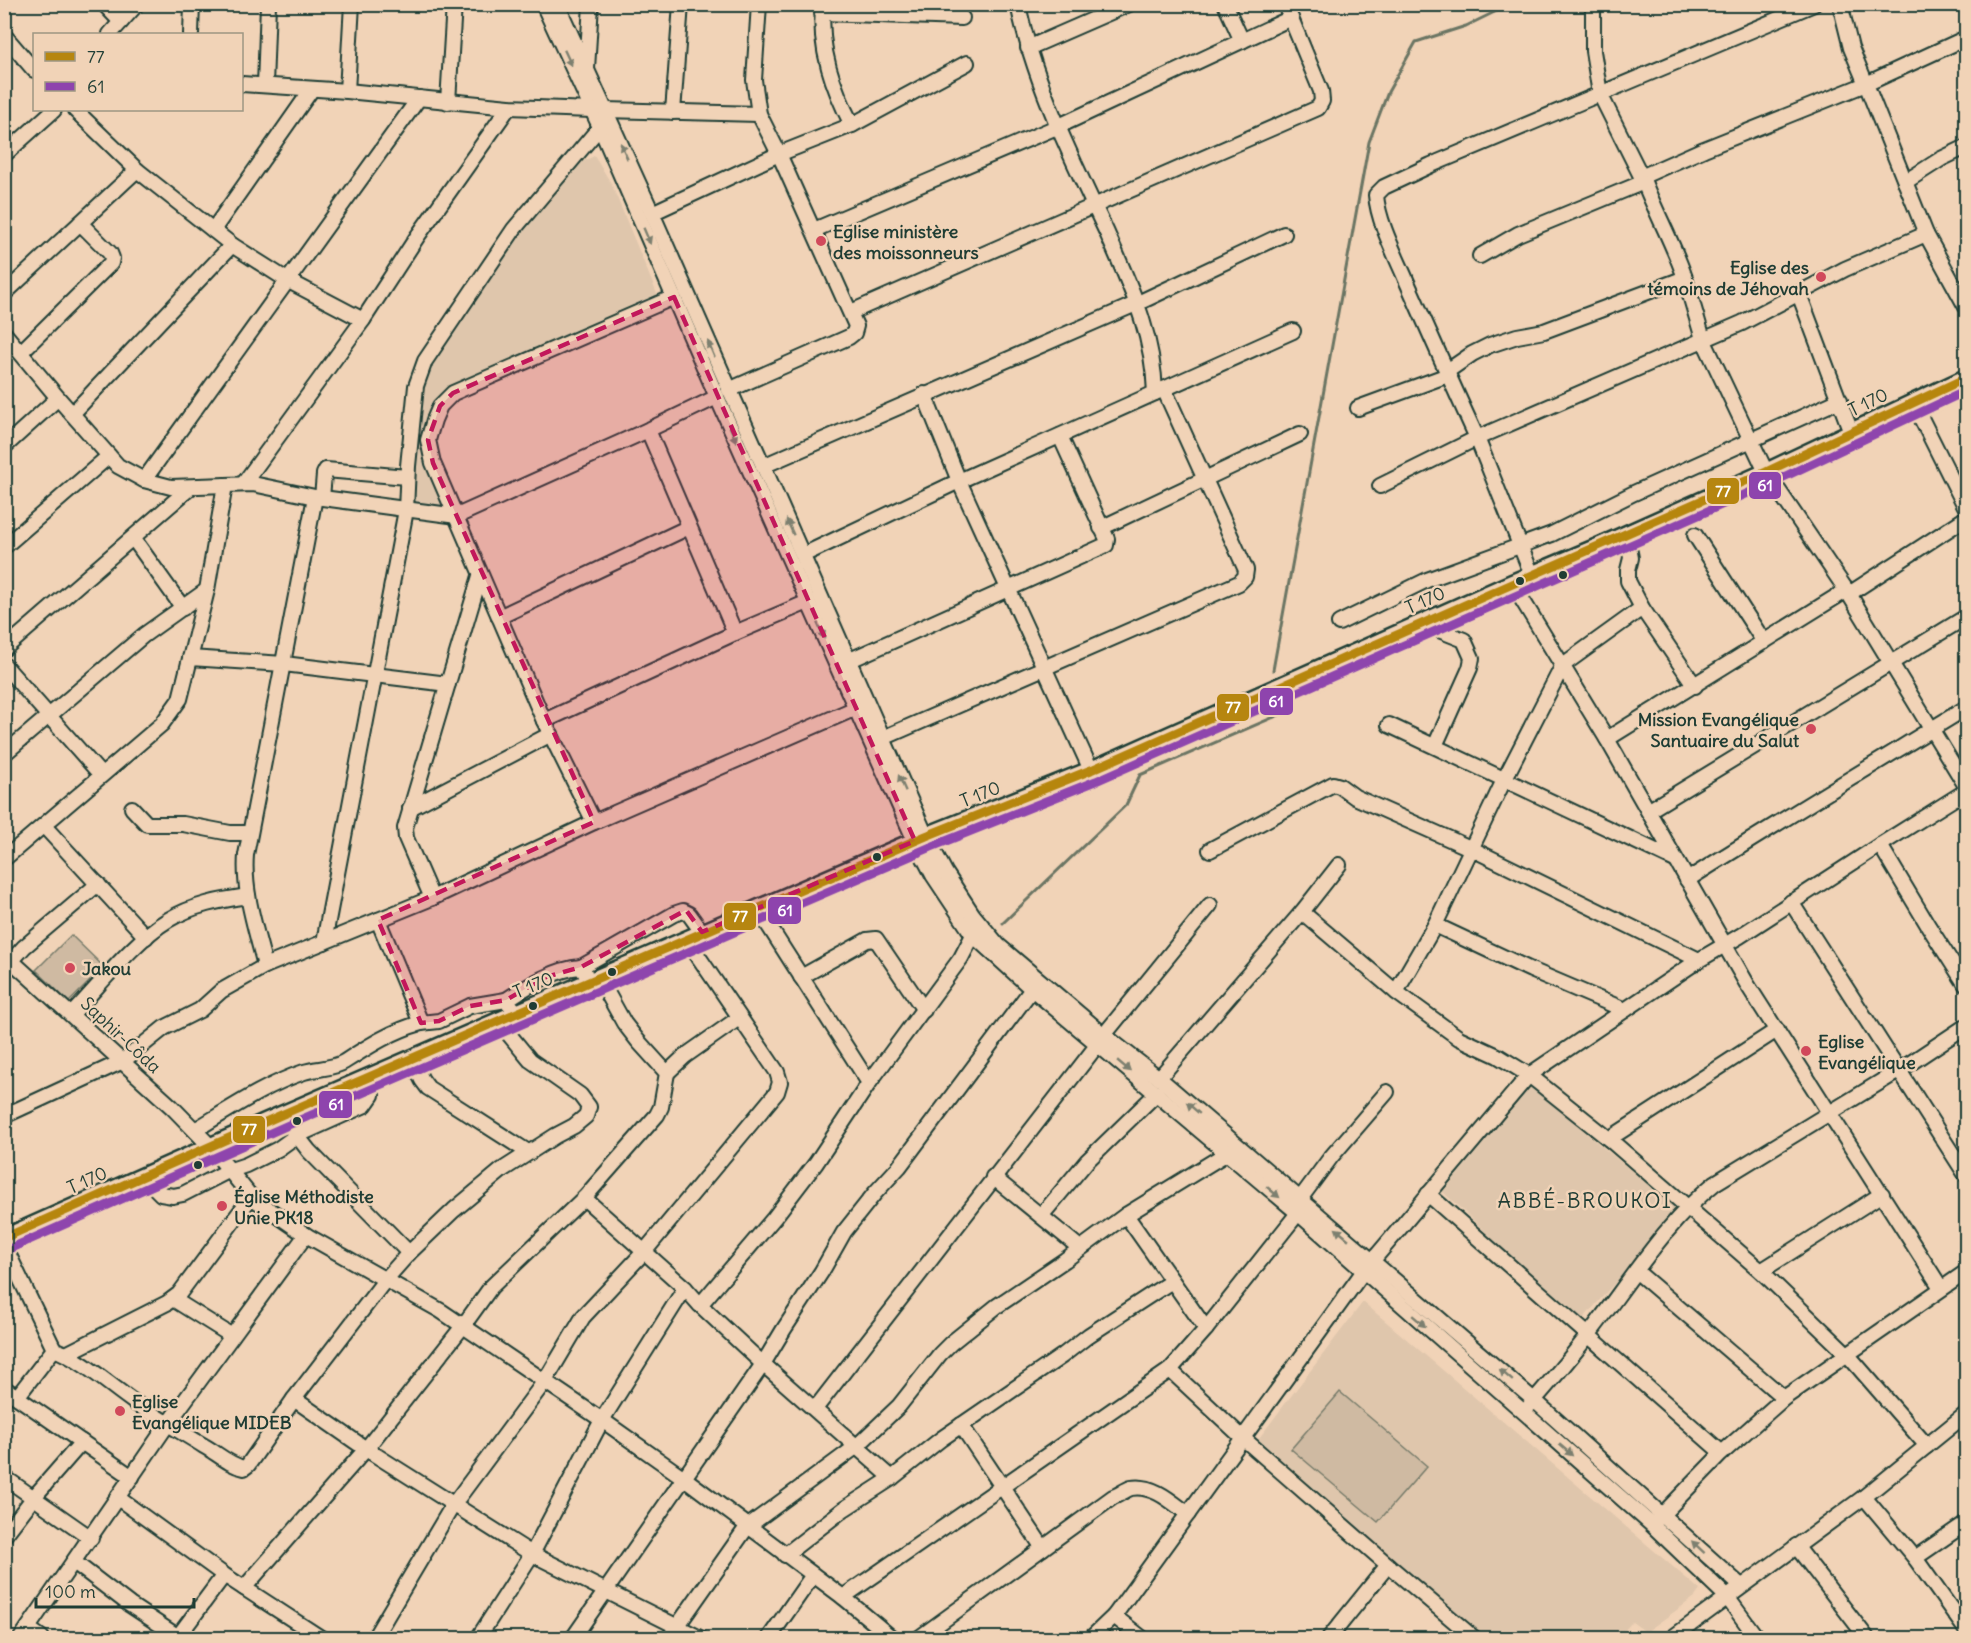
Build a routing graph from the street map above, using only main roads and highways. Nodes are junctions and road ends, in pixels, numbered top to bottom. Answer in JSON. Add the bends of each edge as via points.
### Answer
{"nodes":[{"id":1,"x":1966,"y":378,"type":"edge"},
{"id":2,"x":4,"y":1238,"type":"edge"}],
"edges":[{"from":1,"to":2,"type":"main road","name":"T 170","via":[[1766,472],[1091,770],[702,932]]}]}
